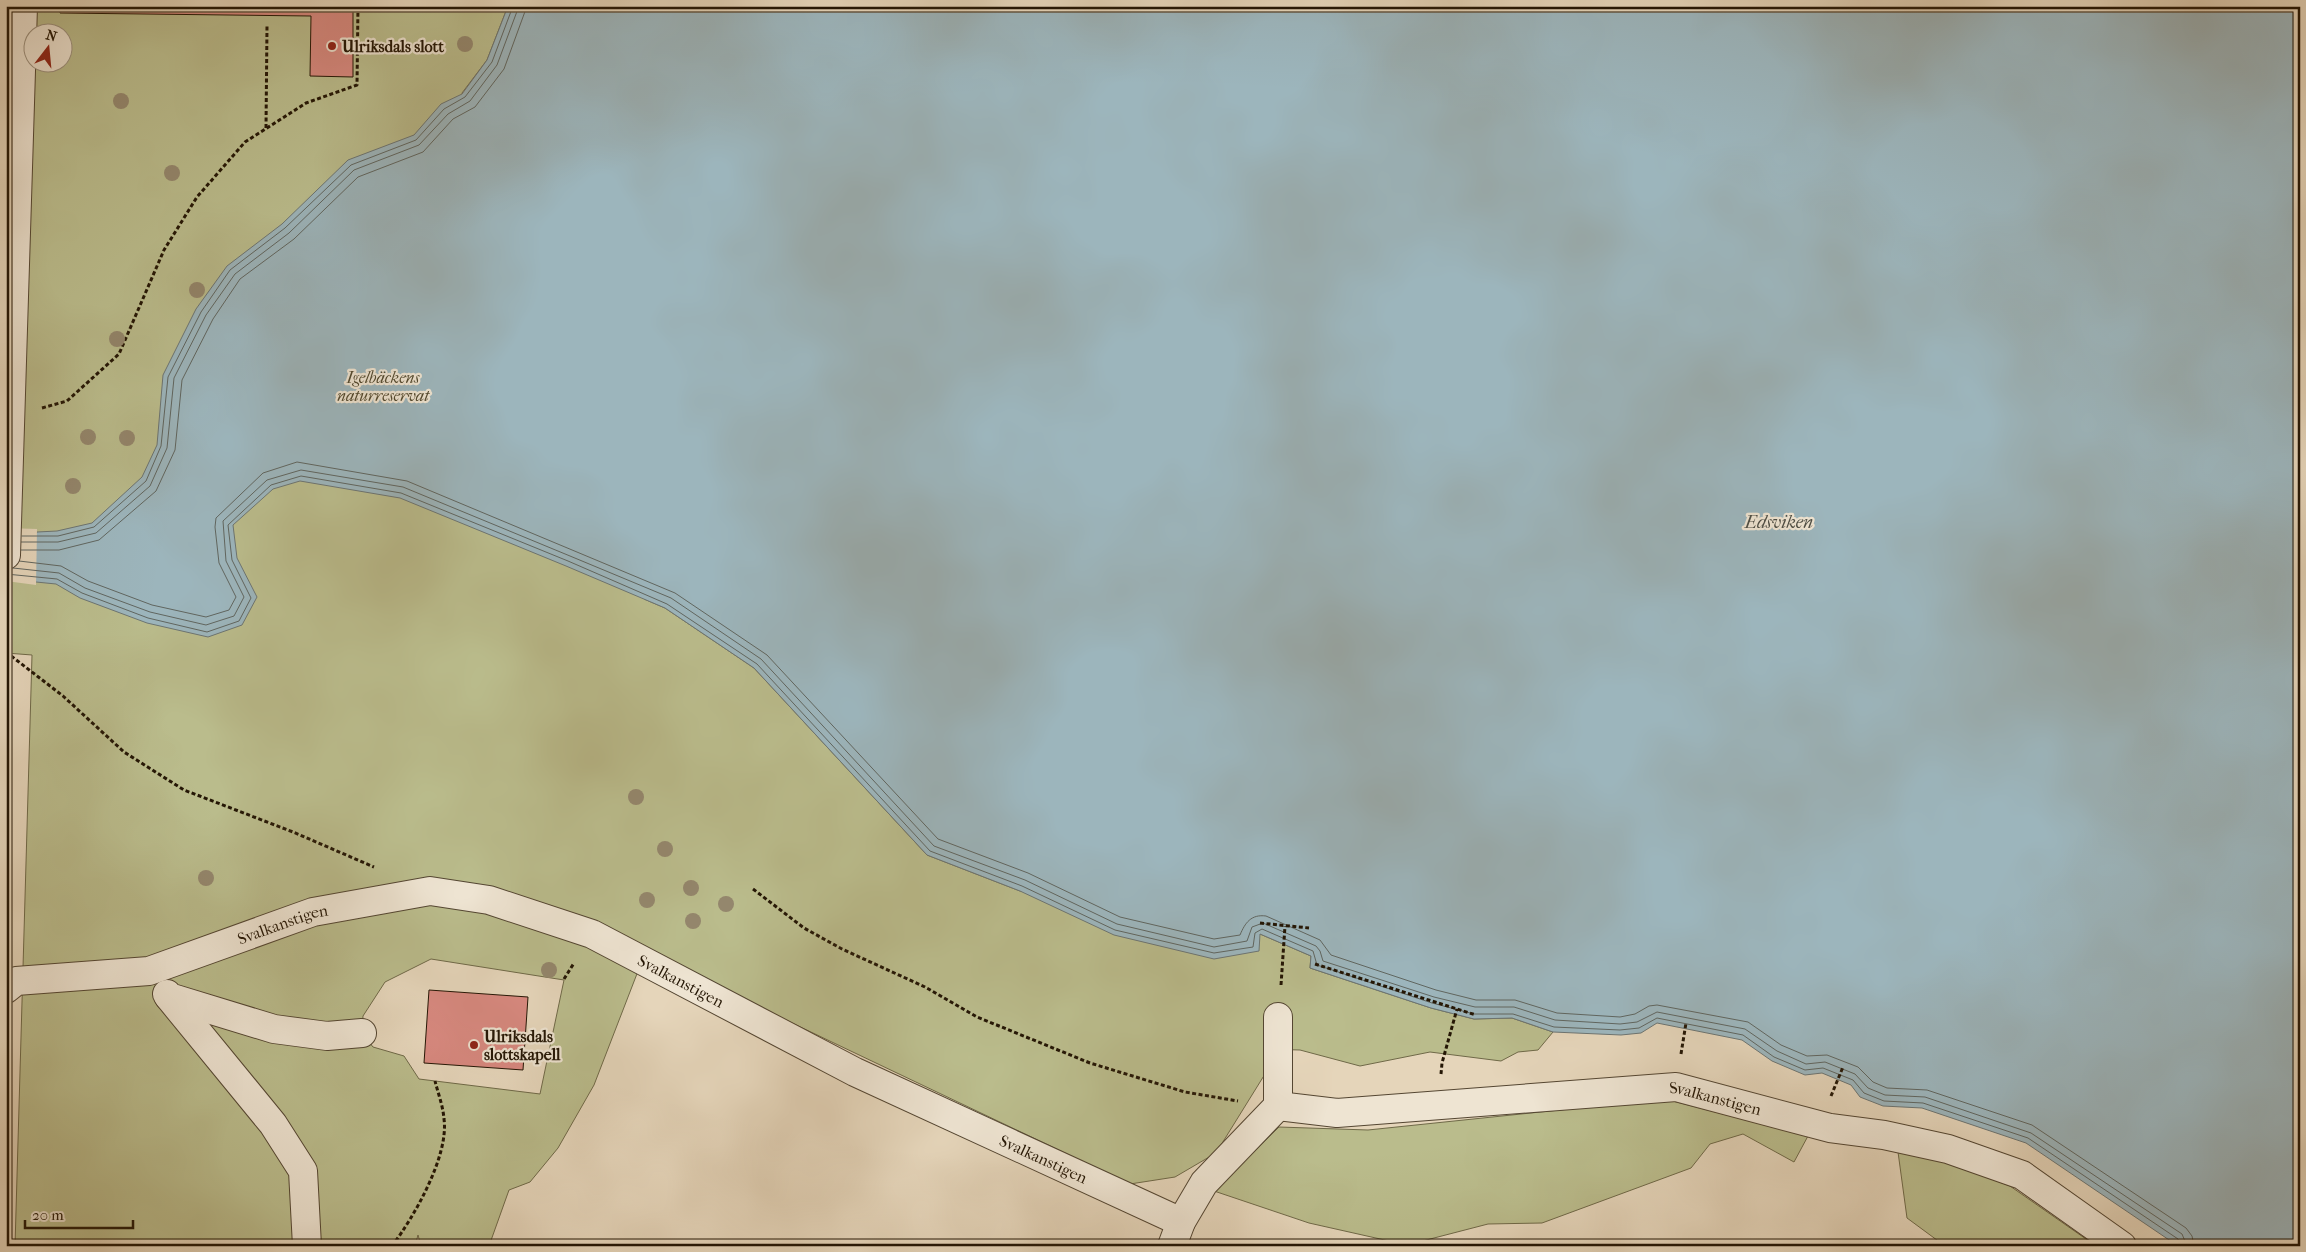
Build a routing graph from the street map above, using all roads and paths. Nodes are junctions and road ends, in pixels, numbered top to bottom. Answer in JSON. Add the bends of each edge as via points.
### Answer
{"nodes":[{"id":1,"x":23,"y":6,"type":"edge"},
{"id":2,"x":358,"y":6,"type":"edge"},
{"id":3,"x":267,"y":26,"type":"dead end"},
{"id":4,"x":266,"y":129,"type":"junction"},
{"id":5,"x":9,"y":405,"type":"junction"},
{"id":6,"x":6,"y":556,"type":"edge"},
{"id":7,"x":6,"y":652,"type":"edge"},
{"id":8,"x":375,"y":867,"type":"dead end"},
{"id":9,"x":753,"y":889,"type":"dead end"},
{"id":10,"x":1260,"y":923,"type":"dead end"},
{"id":11,"x":1285,"y":926,"type":"junction"},
{"id":12,"x":1308,"y":928,"type":"dead end"},
{"id":13,"x":1315,"y":964,"type":"dead end"},
{"id":14,"x":149,"y":971,"type":"junction"},
{"id":15,"x":6,"y":989,"type":"edge"},
{"id":16,"x":169,"y":997,"type":"junction"},
{"id":17,"x":1457,"y":1009,"type":"junction"},
{"id":18,"x":1476,"y":1015,"type":"dead end"},
{"id":19,"x":1278,"y":1017,"type":"joint"},
{"id":20,"x":1686,"y":1023,"type":"dead end"},
{"id":21,"x":362,"y":1032,"type":"dead end"},
{"id":22,"x":1682,"y":1044,"type":"dead end"},
{"id":23,"x":1442,"y":1064,"type":"dead end"},
{"id":24,"x":1843,"y":1067,"type":"dead end"},
{"id":25,"x":435,"y":1081,"type":"dead end"},
{"id":26,"x":1830,"y":1098,"type":"dead end"},
{"id":27,"x":1278,"y":1106,"type":"junction"},
{"id":28,"x":1176,"y":1234,"type":"edge"},
{"id":29,"x":307,"y":1246,"type":"edge"},
{"id":30,"x":392,"y":1246,"type":"edge"},
{"id":31,"x":2122,"y":1246,"type":"edge"}],
"edges":[{"from":1,"to":5,"type":"lane"},
{"from":2,"to":4,"type":"path","via":[[357,85],[306,103]]},
{"from":3,"to":4,"type":"path"},
{"from":4,"to":5,"type":"path","via":[[244,142],[197,197],[164,250],[119,354],[67,401],[44,408]]},
{"from":5,"to":6,"type":"lane"},
{"from":7,"to":8,"type":"path","via":[[63,696],[124,752],[184,790]]},
{"from":9,"to":27,"type":"path","via":[[804,928],[925,987],[977,1017],[1090,1063],[1185,1092]]},
{"from":10,"to":11,"type":"path"},
{"from":11,"to":12,"type":"path"},
{"from":11,"to":19,"type":"path"},
{"from":13,"to":17,"type":"path"},
{"from":14,"to":15,"type":"lane","name":"Svalkanstigen","via":[[16,981]]},
{"from":14,"to":16,"type":"lane"},
{"from":14,"to":28,"type":"lane","name":"Svalkanstigen","via":[[313,912],[430,890],[489,900],[592,934],[855,1072]]},
{"from":16,"to":21,"type":"lane","via":[[274,1028],[327,1036]]},
{"from":16,"to":29,"type":"lane","via":[[273,1124],[303,1171]]},
{"from":17,"to":18,"type":"path"},
{"from":17,"to":23,"type":"path"},
{"from":19,"to":27,"type":"lane"},
{"from":20,"to":22,"type":"path"},
{"from":24,"to":26,"type":"path"},
{"from":25,"to":30,"type":"path","via":[[444,1120],[440,1157],[404,1231]]},
{"from":27,"to":28,"type":"lane","name":"Svalkanstigen","via":[[1204,1184]]},
{"from":27,"to":31,"type":"lane","name":"Svalkanstigen","via":[[1336,1113],[1676,1087],[1830,1128],[1884,1135],[1948,1149],[2022,1175]]}]}
